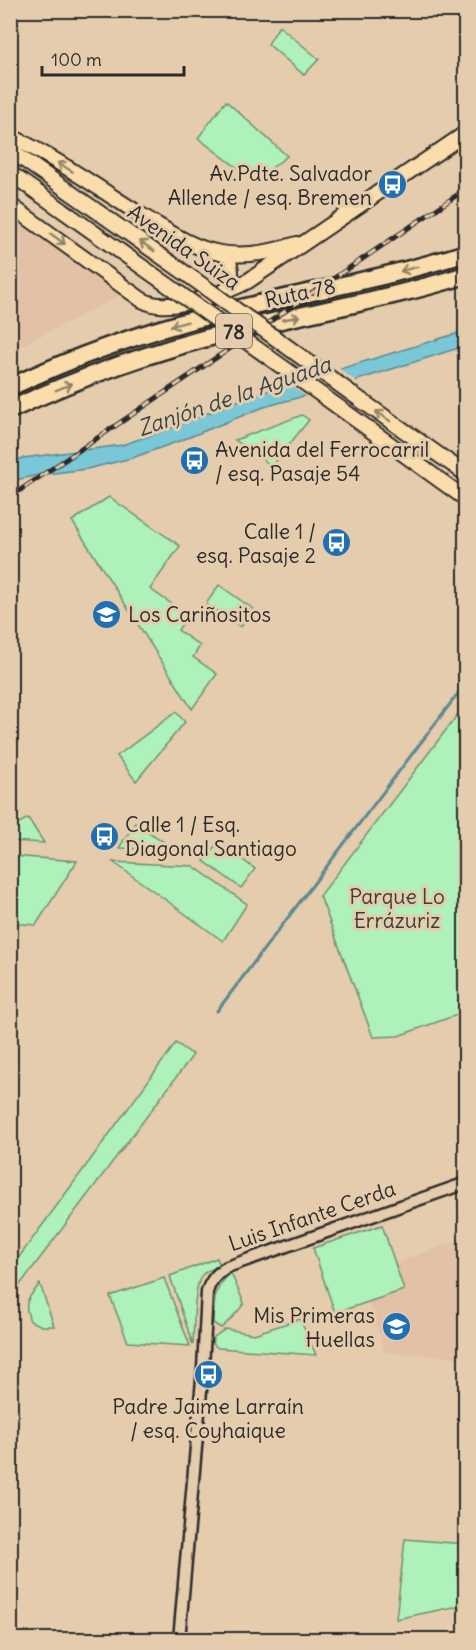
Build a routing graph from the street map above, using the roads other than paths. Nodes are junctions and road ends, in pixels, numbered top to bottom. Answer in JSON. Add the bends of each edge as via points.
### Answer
{"nodes":[{"id":1,"x":465,"y":133,"type":"edge"},
{"id":2,"x":11,"y":141,"type":"edge"},
{"id":3,"x":10,"y":173,"type":"edge"},
{"id":4,"x":10,"y":205,"type":"edge"},
{"id":5,"x":310,"y":238,"type":"junction"},
{"id":6,"x":465,"y":253,"type":"edge"},
{"id":7,"x":226,"y":254,"type":"junction"},
{"id":8,"x":465,"y":275,"type":"edge"},
{"id":9,"x":227,"y":291,"type":"junction"},
{"id":10,"x":10,"y":387,"type":"edge"},
{"id":11,"x":10,"y":410,"type":"edge"},
{"id":12,"x":465,"y":474,"type":"edge"},
{"id":13,"x":465,"y":499,"type":"edge"},
{"id":14,"x":465,"y":1183,"type":"edge"},
{"id":15,"x":179,"y":1640,"type":"edge"}],
"edges":[{"from":1,"to":5,"type":"main road"},
{"from":7,"to":2,"type":"main road","name":"Avenida Suiza","one_way":true,"via":[[183,240],[37,150]]},
{"from":12,"to":2,"type":"main road","name":"Avenida Suiza","one_way":true,"bridge":true,"via":[[195,280]]},
{"from":3,"to":13,"type":"main road","name":"Avenida Suiza","bridge":true},
{"from":4,"to":9,"type":"main road","one_way":true,"via":[[148,303],[167,305]]},
{"from":5,"to":7,"type":"main road","name":"Avenida Suiza","via":[[280,249]]},
{"from":5,"to":9,"type":"main road"},
{"from":6,"to":10,"type":"highway","name":"Ruta 78","number":"78","one_way":true,"via":[[168,327],[82,356]]},
{"from":7,"to":9,"type":"main road","via":[[232,275]]},
{"from":11,"to":8,"type":"highway","name":"Ruta 78","number":"78","one_way":true,"via":[[197,340]]},
{"from":14,"to":15,"type":"street","name":"Luis Infante Cerda","via":[[223,1269],[208,1286]]}]}
